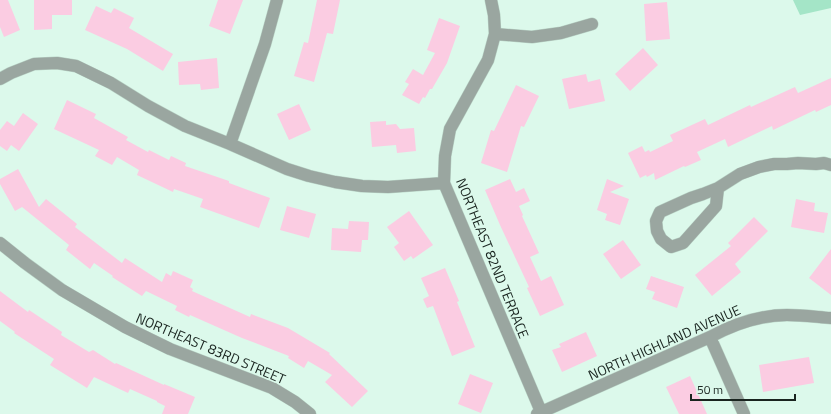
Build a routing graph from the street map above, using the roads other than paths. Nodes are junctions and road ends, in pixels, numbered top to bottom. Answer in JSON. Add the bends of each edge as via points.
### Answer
{"nodes":[{"id":1,"x":277,"y":0,"type":"edge"},
{"id":2,"x":491,"y":0,"type":"edge"},
{"id":3,"x":592,"y":24,"type":"dead end"},
{"id":4,"x":495,"y":34,"type":"junction"},
{"id":5,"x":0,"y":79,"type":"edge"},
{"id":6,"x":230,"y":144,"type":"junction"},
{"id":7,"x":830,"y":163,"type":"edge"},
{"id":8,"x":444,"y":183,"type":"junction"},
{"id":9,"x":718,"y":188,"type":"junction"},
{"id":10,"x":0,"y":243,"type":"edge"},
{"id":11,"x":831,"y":318,"type":"edge"},
{"id":12,"x":710,"y":337,"type":"junction"},
{"id":13,"x":540,"y":413,"type":"edge"},
{"id":14,"x":310,"y":414,"type":"edge"},
{"id":15,"x":744,"y":414,"type":"edge"}],
"edges":[{"from":1,"to":6,"type":"street","via":[[265,44]]},
{"from":2,"to":4,"type":"street","name":"NORTHEAST 82ND TERRACE"},
{"from":3,"to":4,"type":"street","via":[[562,33],[532,37]]},
{"from":4,"to":8,"type":"street","name":"NORTHEAST 82ND TERRACE","via":[[488,60],[450,129]]},
{"from":5,"to":6,"type":"street","via":[[34,64],[57,63],[76,66],[185,126]]},
{"from":6,"to":8,"type":"street","via":[[287,169],[335,182],[388,187]]},
{"from":7,"to":9,"type":"street","via":[[774,164],[740,174]]},
{"from":8,"to":13,"type":"street","name":"NORTHEAST 82ND TERRACE"},
{"from":9,"to":9,"type":"street","via":[[660,212],[656,221],[661,239],[671,247],[683,243],[716,206]]},
{"from":10,"to":14,"type":"street","name":"NORTHEAST 83RD STREET","via":[[62,290],[125,327],[170,349],[272,388]]},
{"from":11,"to":12,"type":"street","name":"NORTH HIGHLAND AVENUE","via":[[788,315],[760,318],[734,325]]},
{"from":12,"to":13,"type":"street","name":"NORTH HIGHLAND AVENUE"},
{"from":12,"to":15,"type":"street"}]}
